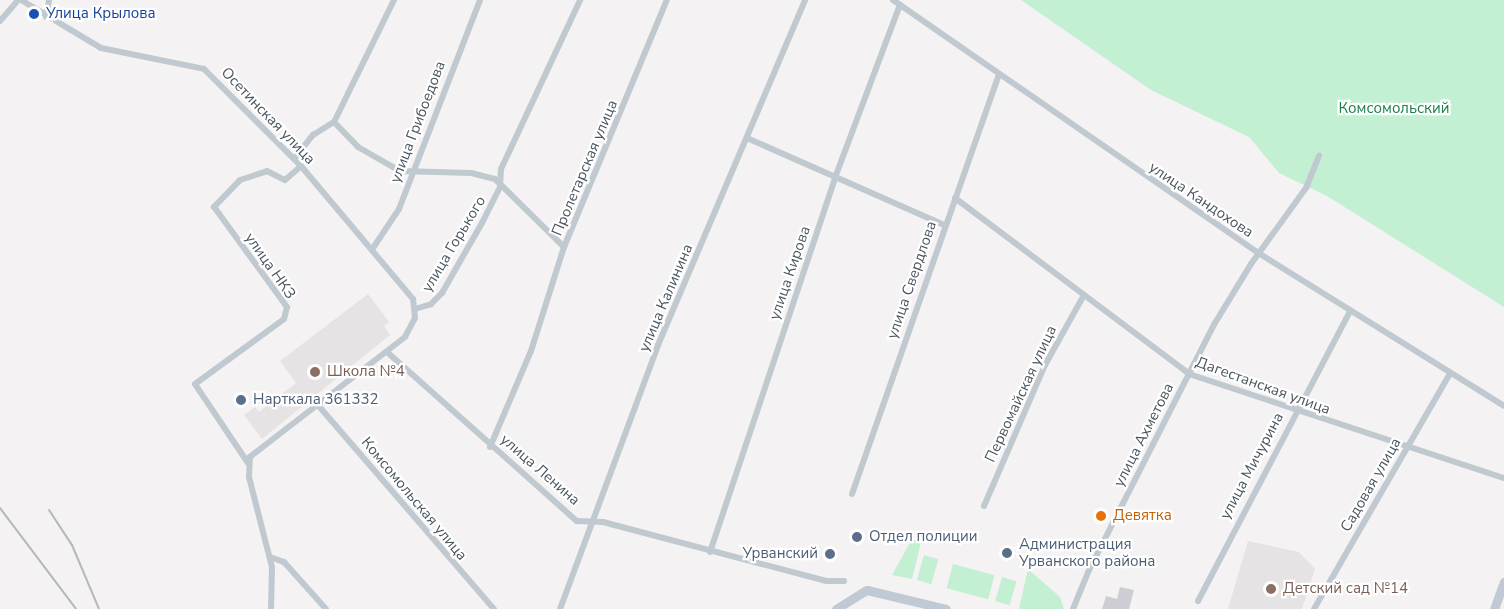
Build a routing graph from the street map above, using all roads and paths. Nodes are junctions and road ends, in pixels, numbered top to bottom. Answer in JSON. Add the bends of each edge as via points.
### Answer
{"nodes":[{"id":1,"x":19,"y":0,"type":"edge"},
{"id":2,"x":49,"y":0,"type":"edge"},
{"id":3,"x":394,"y":0,"type":"edge"},
{"id":4,"x":480,"y":0,"type":"edge"},
{"id":5,"x":580,"y":0,"type":"edge"},
{"id":6,"x":667,"y":0,"type":"edge"},
{"id":7,"x":804,"y":0,"type":"edge"},
{"id":8,"x":892,"y":0,"type":"edge"},
{"id":9,"x":900,"y":5,"type":"junction"},
{"id":10,"x":46,"y":17,"type":"junction"},
{"id":11,"x":0,"y":21,"type":"edge"},
{"id":12,"x":999,"y":75,"type":"junction"},
{"id":13,"x":334,"y":122,"type":"junction"},
{"id":14,"x":747,"y":138,"type":"junction"},
{"id":15,"x":1319,"y":155,"type":"dead end"},
{"id":16,"x":294,"y":159,"type":"junction"},
{"id":17,"x":301,"y":165,"type":"junction"},
{"id":18,"x":410,"y":173,"type":"junction"},
{"id":19,"x":836,"y":175,"type":"junction"},
{"id":20,"x":501,"y":183,"type":"junction"},
{"id":21,"x":955,"y":198,"type":"junction"},
{"id":22,"x":944,"y":225,"type":"junction"},
{"id":23,"x":564,"y":246,"type":"junction"},
{"id":24,"x":373,"y":248,"type":"junction"},
{"id":25,"x":1260,"y":254,"type":"junction"},
{"id":26,"x":1084,"y":295,"type":"junction"},
{"id":27,"x":416,"y":309,"type":"junction"},
{"id":28,"x":1350,"y":312,"type":"junction"},
{"id":29,"x":387,"y":352,"type":"junction"},
{"id":30,"x":1450,"y":373,"type":"junction"},
{"id":31,"x":1189,"y":374,"type":"junction"},
{"id":32,"x":317,"y":404,"type":"junction"},
{"id":33,"x":1504,"y":406,"type":"edge"},
{"id":34,"x":1294,"y":411,"type":"junction"},
{"id":35,"x":490,"y":447,"type":"junction"},
{"id":36,"x":1406,"y":447,"type":"junction"},
{"id":37,"x":248,"y":463,"type":"junction"},
{"id":38,"x":1504,"y":478,"type":"edge"},
{"id":39,"x":852,"y":494,"type":"dead end"},
{"id":40,"x":984,"y":506,"type":"dead end"},
{"id":41,"x":591,"y":523,"type":"junction"},
{"id":42,"x":710,"y":552,"type":"junction"},
{"id":43,"x":270,"y":557,"type":"junction"},
{"id":44,"x":844,"y":581,"type":"dead end"},
{"id":45,"x":1504,"y":582,"type":"edge"},
{"id":46,"x":1198,"y":601,"type":"dead end"},
{"id":47,"x":271,"y":609,"type":"edge"},
{"id":48,"x":326,"y":609,"type":"edge"},
{"id":49,"x":494,"y":609,"type":"edge"},
{"id":50,"x":560,"y":609,"type":"edge"},
{"id":51,"x":836,"y":609,"type":"edge"},
{"id":52,"x":946,"y":609,"type":"edge"},
{"id":53,"x":1073,"y":609,"type":"edge"},
{"id":54,"x":1314,"y":609,"type":"edge"},
{"id":55,"x":1494,"y":609,"type":"edge"}],
"edges":[{"from":1,"to":10,"type":"street","name":"Осетинская улица"},
{"from":1,"to":11,"type":"street"},
{"from":2,"to":10,"type":"street"},
{"from":3,"to":13,"type":"street"},
{"from":4,"to":18,"type":"street","name":"улица Грибоедова"},
{"from":5,"to":20,"type":"street","name":"улица Горького","via":[[500,172]]},
{"from":6,"to":23,"type":"street","name":"Пролетарская улица"},
{"from":7,"to":14,"type":"street","name":"улица Калинина"},
{"from":8,"to":9,"type":"street","name":"улица Кандохова"},
{"from":9,"to":12,"type":"street","name":"улица Кандохова"},
{"from":9,"to":19,"type":"street","name":"улица Кирова","via":[[885,34]]},
{"from":10,"to":16,"type":"street","name":"Осетинская улица","via":[[101,48],[204,69]]},
{"from":12,"to":21,"type":"street","name":"улица Свердлова"},
{"from":12,"to":25,"type":"street","name":"улица Кандохова"},
{"from":13,"to":16,"type":"street","via":[[313,135]]},
{"from":13,"to":18,"type":"street","via":[[378,162]]},
{"from":14,"to":19,"type":"street"},
{"from":14,"to":41,"type":"street","name":"улица Калинина","via":[[658,345]]},
{"from":15,"to":25,"type":"street","name":"улица Ахметова","via":[[1306,188]]},
{"from":16,"to":17,"type":"street","name":"Осетинская улица"},
{"from":17,"to":24,"type":"street","name":"Осетинская улица"},
{"from":17,"to":37,"type":"street","name":"улица НКЗ","via":[[285,180],[267,171],[240,180],[214,207],[287,307],[284,319],[195,384]]},
{"from":18,"to":20,"type":"street","via":[[471,173]]},
{"from":18,"to":24,"type":"street","name":"улица Грибоедова","via":[[394,219]]},
{"from":19,"to":22,"type":"street"},
{"from":19,"to":42,"type":"street","name":"улица Кирова"},
{"from":20,"to":23,"type":"street"},
{"from":20,"to":27,"type":"street","name":"улица Горького","via":[[442,293],[431,304]]},
{"from":21,"to":22,"type":"street","name":"улица Свердлова"},
{"from":21,"to":26,"type":"street","name":"Дагестанская улица"},
{"from":22,"to":39,"type":"street","name":"улица Свердлова"},
{"from":23,"to":35,"type":"street","name":"Пролетарская улица","via":[[531,351]]},
{"from":24,"to":27,"type":"street","name":"Осетинская улица"},
{"from":25,"to":28,"type":"street","name":"улица Кандохова"},
{"from":25,"to":31,"type":"street","name":"улица Ахметова","via":[[1236,287]]},
{"from":26,"to":31,"type":"street","name":"Дагестанская улица"},
{"from":26,"to":40,"type":"street","name":"Первомайская улица","via":[[1045,365]]},
{"from":27,"to":29,"type":"street","name":"улица Горького","via":[[405,337]]},
{"from":28,"to":30,"type":"street","name":"улица Кандохова"},
{"from":28,"to":34,"type":"street","name":"улица Мичурина"},
{"from":29,"to":32,"type":"street","name":"улица Горького"},
{"from":29,"to":35,"type":"street","name":"улица Ленина"},
{"from":30,"to":33,"type":"street","name":"улица Кандохова"},
{"from":30,"to":36,"type":"street","name":"Садовая улица"},
{"from":31,"to":34,"type":"street","name":"Дагестанская улица"},
{"from":31,"to":53,"type":"street","name":"улица Ахметова"},
{"from":32,"to":37,"type":"street","name":"улица Горького","via":[[254,452]]},
{"from":32,"to":49,"type":"street","name":"Комсомольская улица"},
{"from":34,"to":36,"type":"street","name":"Дагестанская улица"},
{"from":34,"to":46,"type":"street","name":"улица Мичурина"},
{"from":35,"to":41,"type":"street","name":"улица Ленина","via":[[568,514]]},
{"from":36,"to":38,"type":"street","name":"Дагестанская улица"},
{"from":36,"to":54,"type":"street","name":"Садовая улица"},
{"from":37,"to":43,"type":"street"},
{"from":41,"to":42,"type":"street","name":"улица Ленина","via":[[603,522]]},
{"from":41,"to":50,"type":"street","name":"улица Калинина"},
{"from":42,"to":44,"type":"street","name":"улица Ленина","via":[[827,581]]},
{"from":43,"to":47,"type":"street"},
{"from":43,"to":48,"type":"street","via":[[284,562]]},
{"from":45,"to":55,"type":"street"},
{"from":51,"to":52,"type":"street","via":[[867,590]]}]}
